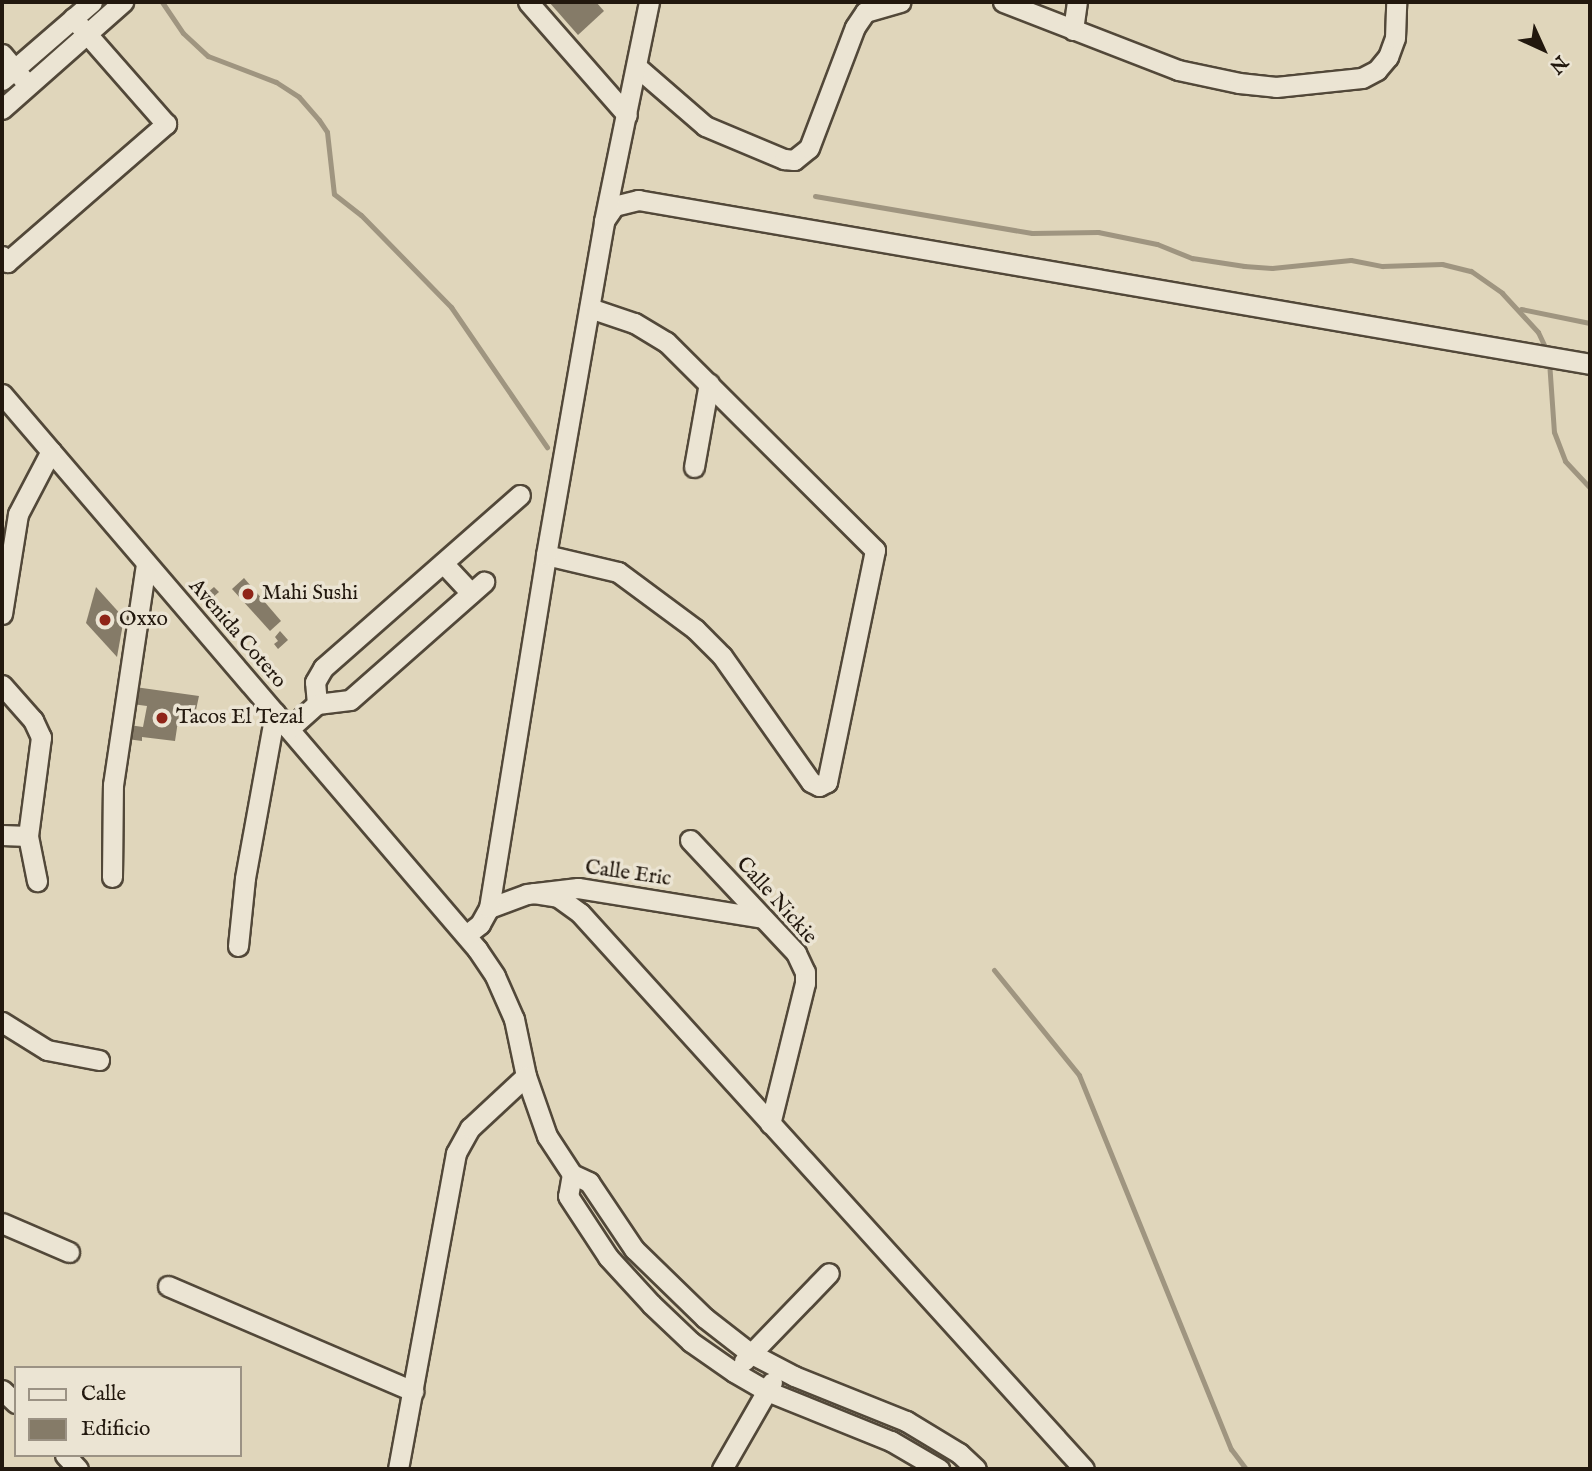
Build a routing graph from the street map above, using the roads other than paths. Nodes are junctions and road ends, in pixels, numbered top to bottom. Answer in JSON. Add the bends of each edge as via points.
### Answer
{"nodes":[{"id":1,"x":92,"y":2,"type":"edge"},
{"id":2,"x":123,"y":2,"type":"edge"},
{"id":3,"x":528,"y":2,"type":"edge"},
{"id":4,"x":649,"y":2,"type":"edge"},
{"id":5,"x":901,"y":2,"type":"edge"},
{"id":6,"x":1003,"y":2,"type":"edge"},
{"id":7,"x":1077,"y":2,"type":"edge"},
{"id":8,"x":1396,"y":2,"type":"edge"},
{"id":9,"x":73,"y":18,"type":"junction"},
{"id":10,"x":1073,"y":30,"type":"junction"},
{"id":11,"x":87,"y":34,"type":"junction"},
{"id":12,"x":637,"y":67,"type":"junction"},
{"id":13,"x":6,"y":68,"type":"edge"},
{"id":14,"x":29,"y":85,"type":"junction"},
{"id":15,"x":2,"y":109,"type":"edge"},
{"id":16,"x":626,"y":115,"type":"junction"},
{"id":17,"x":604,"y":221,"type":"junction"},
{"id":18,"x":2,"y":256,"type":"edge"},
{"id":19,"x":590,"y":308,"type":"junction"},
{"id":20,"x":1590,"y":364,"type":"edge"},
{"id":21,"x":709,"y":383,"type":"junction"},
{"id":22,"x":2,"y":394,"type":"edge"},
{"id":23,"x":51,"y":451,"type":"junction"},
{"id":24,"x":694,"y":467,"type":"dead end"},
{"id":25,"x":520,"y":495,"type":"dead end"},
{"id":26,"x":546,"y":555,"type":"junction"},
{"id":27,"x":146,"y":563,"type":"junction"},
{"id":28,"x":443,"y":563,"type":"junction"},
{"id":29,"x":2,"y":614,"type":"edge"},
{"id":30,"x":2,"y":685,"type":"edge"},
{"id":31,"x":317,"y":704,"type":"junction"},
{"id":32,"x":275,"y":713,"type":"junction"},
{"id":33,"x":289,"y":729,"type":"junction"},
{"id":34,"x":2,"y":835,"type":"edge"},
{"id":35,"x":28,"y":836,"type":"junction"},
{"id":36,"x":690,"y":840,"type":"dead end"},
{"id":37,"x":112,"y":877,"type":"dead end"},
{"id":38,"x":37,"y":881,"type":"dead end"},
{"id":39,"x":534,"y":893,"type":"junction"},
{"id":40,"x":489,"y":908,"type":"junction"},
{"id":41,"x":762,"y":918,"type":"junction"},
{"id":42,"x":466,"y":935,"type":"junction"},
{"id":43,"x":238,"y":946,"type":"dead end"},
{"id":44,"x":2,"y":1023,"type":"edge"},
{"id":45,"x":99,"y":1060,"type":"dead end"},
{"id":46,"x":526,"y":1076,"type":"junction"},
{"id":47,"x":770,"y":1124,"type":"junction"},
{"id":48,"x":572,"y":1174,"type":"junction"},
{"id":49,"x":2,"y":1223,"type":"edge"},
{"id":50,"x":69,"y":1252,"type":"dead end"},
{"id":51,"x":829,"y":1273,"type":"dead end"},
{"id":52,"x":168,"y":1286,"type":"dead end"},
{"id":53,"x":750,"y":1353,"type":"junction"},
{"id":54,"x":780,"y":1369,"type":"junction"},
{"id":55,"x":734,"y":1372,"type":"junction"},
{"id":56,"x":414,"y":1391,"type":"junction"},
{"id":57,"x":767,"y":1391,"type":"junction"},
{"id":58,"x":402,"y":1467,"type":"edge"},
{"id":59,"x":722,"y":1469,"type":"edge"},
{"id":60,"x":939,"y":1469,"type":"edge"},
{"id":61,"x":976,"y":1469,"type":"edge"},
{"id":62,"x":1084,"y":1469,"type":"edge"}],
"edges":[{"from":1,"to":9,"type":"street"},
{"from":2,"to":11,"type":"street"},
{"from":3,"to":16,"type":"street"},
{"from":4,"to":12,"type":"street"},
{"from":5,"to":12,"type":"street","via":[[865,12],[855,27],[809,148],[794,160],[705,126]]},
{"from":6,"to":10,"type":"street"},
{"from":7,"to":10,"type":"street"},
{"from":8,"to":10,"type":"street","via":[[1395,38],[1377,70],[1362,78],[1304,85],[1239,83],[1178,70]]},
{"from":9,"to":11,"type":"street"},
{"from":9,"to":13,"type":"street"},
{"from":11,"to":14,"type":"street"},
{"from":11,"to":18,"type":"street","via":[[166,124],[7,262]]},
{"from":12,"to":16,"type":"street"},
{"from":13,"to":14,"type":"street"},
{"from":14,"to":15,"type":"street"},
{"from":16,"to":17,"type":"street"},
{"from":17,"to":19,"type":"street"},
{"from":17,"to":20,"type":"street","via":[[614,206],[638,200]]},
{"from":19,"to":21,"type":"street","via":[[652,331]]},
{"from":19,"to":26,"type":"street"},
{"from":21,"to":24,"type":"street"},
{"from":21,"to":26,"type":"street","via":[[875,550],[827,782],[819,786],[811,782],[733,671],[695,629],[626,576]]},
{"from":22,"to":23,"type":"street","name":"Avenida Cotero"},
{"from":23,"to":27,"type":"street","name":"Avenida Cotero"},
{"from":23,"to":29,"type":"street","via":[[18,514]]},
{"from":25,"to":28,"type":"street"},
{"from":26,"to":40,"type":"street"},
{"from":27,"to":32,"type":"street","name":"Avenida Cotero"},
{"from":27,"to":37,"type":"street","via":[[113,785]]},
{"from":28,"to":31,"type":"street","via":[[323,668],[316,682]]},
{"from":28,"to":31,"type":"street","via":[[477,588],[350,700]]},
{"from":30,"to":35,"type":"street","via":[[33,720],[41,737]]},
{"from":31,"to":33,"type":"street"},
{"from":32,"to":33,"type":"street","name":"Avenida Cotero"},
{"from":32,"to":43,"type":"street","via":[[245,878]]},
{"from":33,"to":42,"type":"street","name":"Avenida Cotero"},
{"from":34,"to":35,"type":"street"},
{"from":35,"to":38,"type":"street"},
{"from":36,"to":41,"type":"street","name":"Calle Nickie"},
{"from":39,"to":40,"type":"street","name":"Calle Eric"},
{"from":39,"to":41,"type":"street","name":"Calle Eric","via":[[592,889]]},
{"from":39,"to":47,"type":"street","via":[[558,897],[577,909]]},
{"from":40,"to":42,"type":"street","via":[[480,924]]},
{"from":41,"to":47,"type":"street","name":"Calle Nickie","via":[[796,953],[805,972]]},
{"from":42,"to":46,"type":"street","name":"Avenida Cotero","via":[[505,996]]},
{"from":44,"to":45,"type":"street","via":[[47,1050]]},
{"from":46,"to":48,"type":"street","name":"Avenida Cotero","via":[[547,1136]]},
{"from":46,"to":56,"type":"street","via":[[458,1145]]},
{"from":47,"to":62,"type":"street"},
{"from":48,"to":53,"type":"street","via":[[589,1182],[634,1249],[665,1281]]},
{"from":48,"to":55,"type":"street","via":[[568,1196],[608,1257],[691,1342]]},
{"from":49,"to":50,"type":"street"},
{"from":51,"to":53,"type":"street"},
{"from":52,"to":56,"type":"street"},
{"from":53,"to":54,"type":"street"},
{"from":53,"to":55,"type":"street"},
{"from":54,"to":57,"type":"street"},
{"from":54,"to":61,"type":"street","via":[[906,1422]]},
{"from":55,"to":57,"type":"street"},
{"from":56,"to":58,"type":"street"},
{"from":57,"to":59,"type":"street"},
{"from":57,"to":60,"type":"street","via":[[891,1441]]}]}
